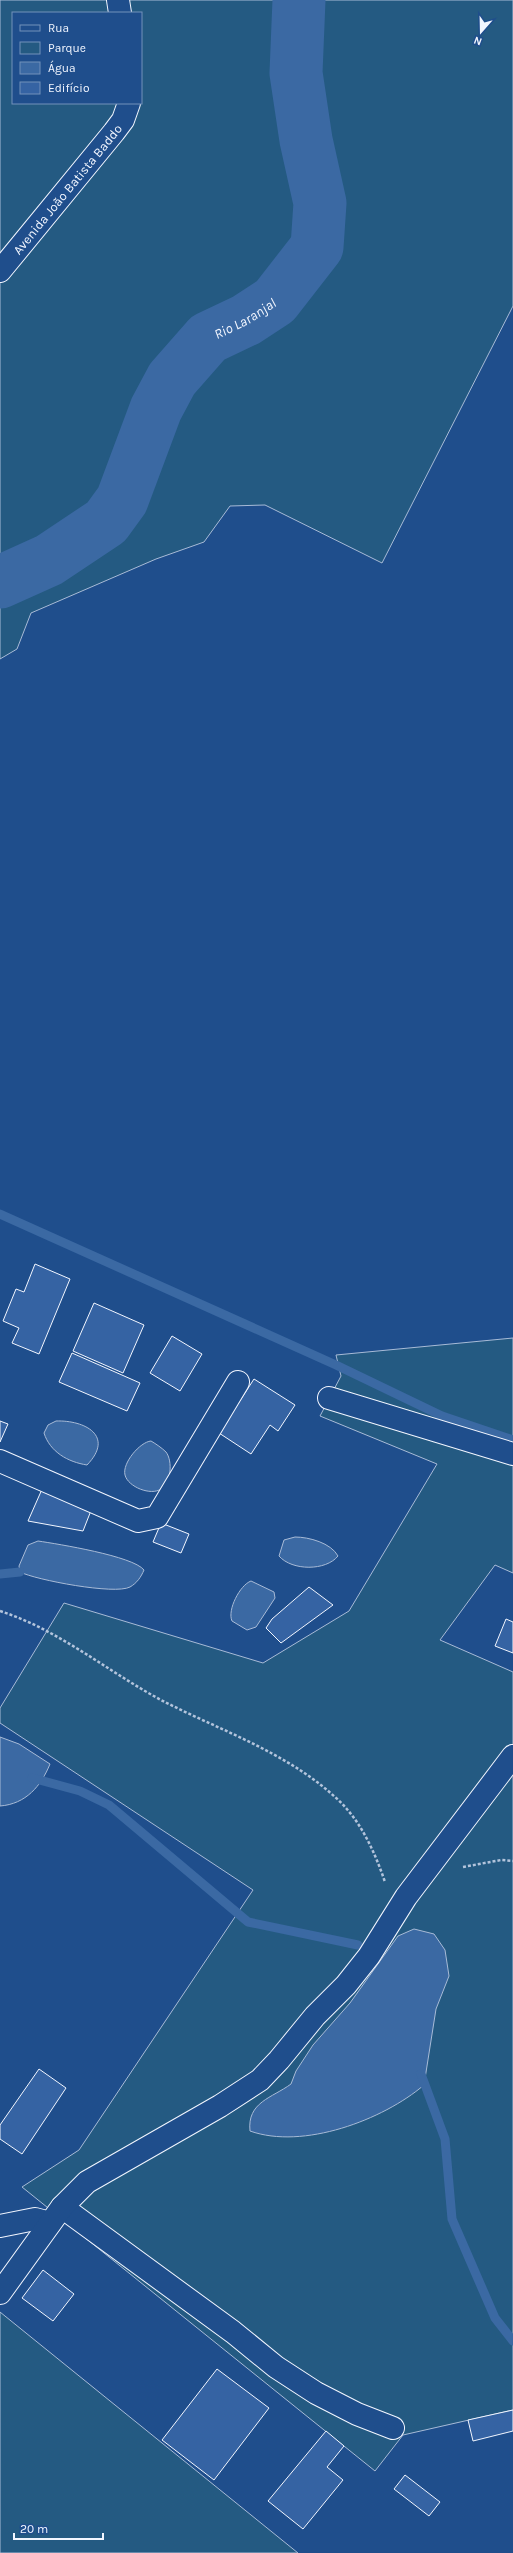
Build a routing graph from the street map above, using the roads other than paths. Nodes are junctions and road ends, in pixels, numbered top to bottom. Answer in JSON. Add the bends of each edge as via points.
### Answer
{"nodes":[{"id":1,"x":118,"y":0,"type":"edge"},
{"id":2,"x":120,"y":12,"type":"edge"},
{"id":3,"x":129,"y":104,"type":"edge"},
{"id":4,"x":0,"y":271,"type":"edge"},
{"id":5,"x":238,"y":1382,"type":"dead end"},
{"id":6,"x":329,"y":1398,"type":"dead end"},
{"id":7,"x":513,"y":1454,"type":"edge"},
{"id":8,"x":0,"y":1461,"type":"edge"},
{"id":9,"x":513,"y":1756,"type":"edge"},
{"id":10,"x":56,"y":2215,"type":"junction"},
{"id":11,"x":0,"y":2226,"type":"edge"},
{"id":12,"x":0,"y":2293,"type":"edge"},
{"id":13,"x":393,"y":2428,"type":"dead end"}],
"edges":[{"from":1,"to":2,"type":"street"},
{"from":3,"to":4,"type":"street","name":"Avenida João Batista Baddo","via":[[114,132]]},
{"from":5,"to":8,"type":"street","via":[[157,1517],[138,1521]]},
{"from":6,"to":7,"type":"street"},
{"from":9,"to":10,"type":"street","via":[[472,1807],[391,1918],[369,1956],[260,2080],[220,2106],[87,2182]]},
{"from":10,"to":11,"type":"street"},
{"from":10,"to":12,"type":"street"},
{"from":10,"to":13,"type":"street","via":[[233,2332],[276,2367],[316,2393],[357,2414]]}]}
